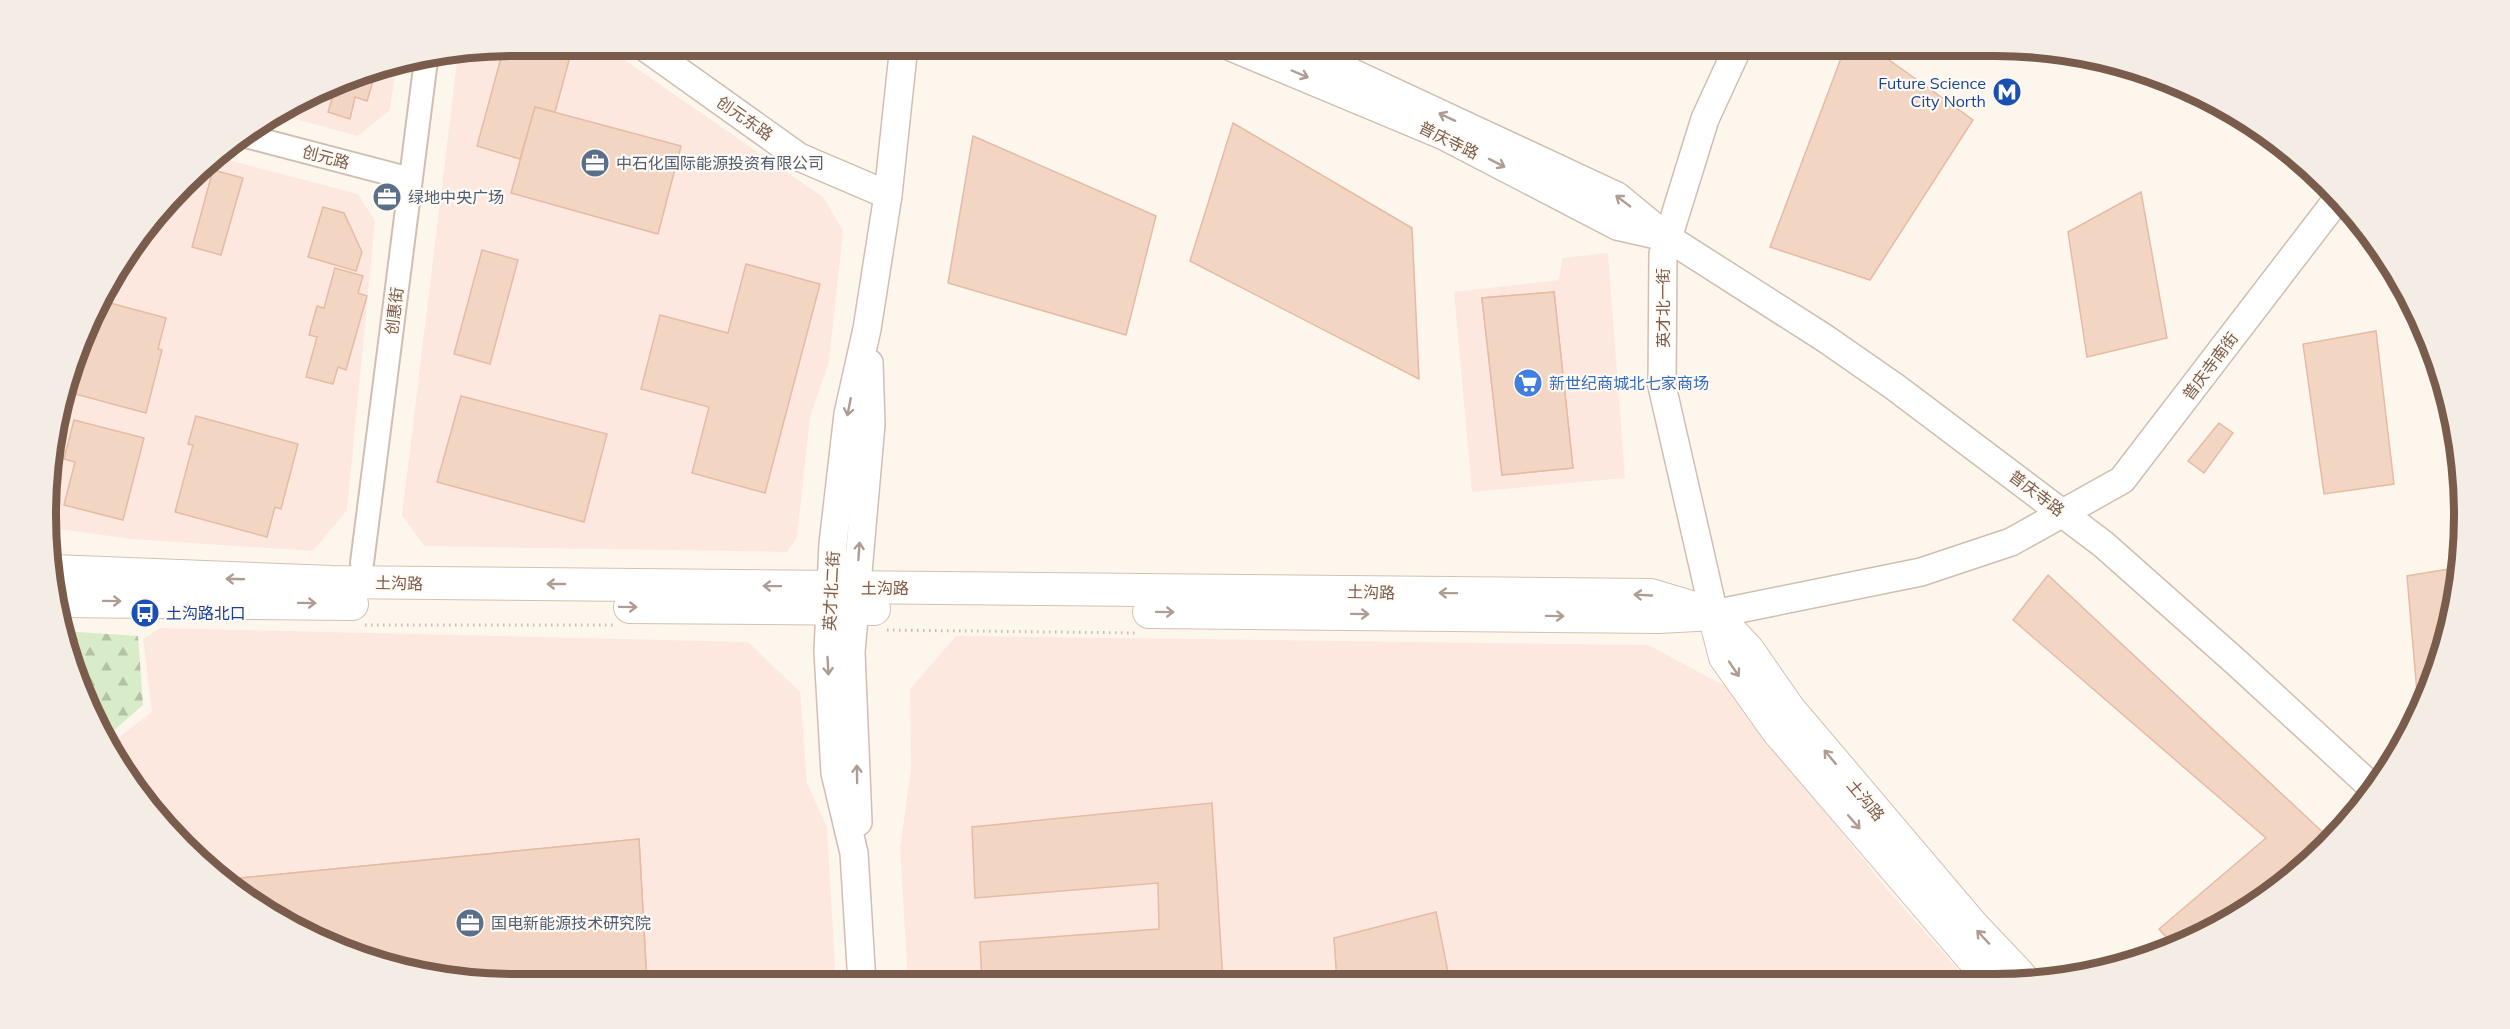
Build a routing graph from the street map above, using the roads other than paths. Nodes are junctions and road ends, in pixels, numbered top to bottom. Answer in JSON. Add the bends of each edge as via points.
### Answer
{"nodes":[{"id":1,"x":658,"y":56,"type":"edge"},
{"id":2,"x":903,"y":56,"type":"edge"},
{"id":3,"x":1252,"y":56,"type":"edge"},
{"id":4,"x":1313,"y":56,"type":"edge"},
{"id":5,"x":1734,"y":56,"type":"edge"},
{"id":6,"x":425,"y":64,"type":"edge"},
{"id":7,"x":252,"y":138,"type":"edge"},
{"id":8,"x":410,"y":179,"type":"junction"},
{"id":9,"x":888,"y":195,"type":"junction"},
{"id":10,"x":2334,"y":205,"type":"edge"},
{"id":11,"x":1668,"y":238,"type":"junction"},
{"id":12,"x":2062,"y":513,"type":"junction"},
{"id":13,"x":362,"y":564,"type":"dead end"},
{"id":14,"x":59,"y":571,"type":"edge"},
{"id":15,"x":843,"y":598,"type":"junction"},
{"id":16,"x":63,"y":601,"type":"edge"},
{"id":17,"x":1714,"y":614,"type":"junction"},
{"id":18,"x":2368,"y":783,"type":"edge"},
{"id":19,"x":2018,"y":973,"type":"edge"},
{"id":20,"x":861,"y":974,"type":"edge"},
{"id":21,"x":1986,"y":974,"type":"edge"}],
"edges":[{"from":1,"to":9,"type":"street","name":"创元东路","via":[[800,157]]},
{"from":2,"to":9,"type":"street","name":"英才北二街"},
{"from":3,"to":11,"type":"street","name":"普庆寺路","one_way":true,"via":[[1444,136],[1617,226]]},
{"from":11,"to":4,"type":"street","name":"普庆寺路","one_way":true,"via":[[1617,196]]},
{"from":5,"to":11,"type":"street","name":"英才北一街","via":[[1705,119]]},
{"from":6,"to":8,"type":"street","name":"创惠街"},
{"from":7,"to":8,"type":"street","name":"创元路"},
{"from":8,"to":13,"type":"street","name":"创惠街"},
{"from":9,"to":15,"type":"street","name":"英才北二街","via":[[867,329],[871,424]]},
{"from":10,"to":12,"type":"street","name":"普庆寺南街","via":[[2122,480]]},
{"from":11,"to":12,"type":"street","name":"普庆寺路","via":[[1895,387]]},
{"from":11,"to":17,"type":"street","name":"英才北一街","via":[[1663,254],[1662,386]]},
{"from":12,"to":17,"type":"street","name":"普庆寺南街","via":[[2011,542],[1921,572]]},
{"from":12,"to":18,"type":"street","name":"普庆寺路","via":[[2210,638]]},
{"from":15,"to":14,"type":"main road","name":"土沟路","one_way":true},
{"from":16,"to":15,"type":"main road","name":"土沟路","one_way":true},
{"from":15,"to":17,"type":"main road","name":"土沟路","via":[[1651,595]]},
{"from":15,"to":20,"type":"street","name":"英才北二街","via":[[851,652],[858,832],[854,853]]},
{"from":19,"to":17,"type":"main road","name":"土沟路","one_way":true,"via":[[1965,917],[1789,709],[1748,650]]},
{"from":17,"to":21,"type":"main road","name":"土沟路","one_way":true,"via":[[1725,657],[1777,730]]}]}
